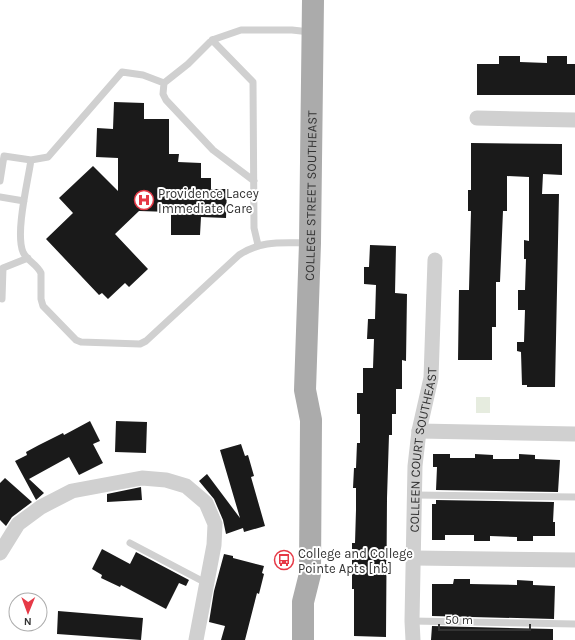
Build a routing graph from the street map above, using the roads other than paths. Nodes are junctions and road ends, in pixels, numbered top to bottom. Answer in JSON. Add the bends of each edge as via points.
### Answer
{"nodes":[{"id":1,"x":313,"y":0,"type":"edge"},
{"id":2,"x":312,"y":32,"type":"junction"},
{"id":3,"x":212,"y":40,"type":"junction"},
{"id":4,"x":164,"y":83,"type":"junction"},
{"id":5,"x":477,"y":118,"type":"dead end"},
{"id":6,"x":575,"y":120,"type":"edge"},
{"id":7,"x":32,"y":160,"type":"junction"},
{"id":8,"x":0,"y":181,"type":"edge"},
{"id":9,"x":254,"y":181,"type":"junction"},
{"id":10,"x":0,"y":198,"type":"edge"},
{"id":11,"x":24,"y":201,"type":"junction"},
{"id":12,"x":310,"y":243,"type":"junction"},
{"id":13,"x":258,"y":245,"type":"junction"},
{"id":14,"x":28,"y":258,"type":"junction"},
{"id":15,"x":435,"y":260,"type":"dead end"},
{"id":16,"x":2,"y":299,"type":"dead end"},
{"id":17,"x":419,"y":431,"type":"junction"},
{"id":18,"x":575,"y":434,"type":"edge"},
{"id":19,"x":415,"y":495,"type":"junction"},
{"id":20,"x":575,"y":497,"type":"edge"},
{"id":21,"x":130,"y":543,"type":"dead end"},
{"id":22,"x":0,"y":553,"type":"edge"},
{"id":23,"x":414,"y":558,"type":"junction"},
{"id":24,"x":575,"y":560,"type":"edge"},
{"id":25,"x":206,"y":583,"type":"junction"},
{"id":26,"x":412,"y":621,"type":"junction"},
{"id":27,"x":575,"y":624,"type":"edge"},
{"id":28,"x":196,"y":640,"type":"edge"},
{"id":29,"x":303,"y":640,"type":"edge"},
{"id":30,"x":413,"y":640,"type":"edge"}],
"edges":[{"from":1,"to":2,"type":"main road","name":"COLLEGE STREET SOUTHEAST"},
{"from":2,"to":3,"type":"lane","via":[[241,30]]},
{"from":2,"to":12,"type":"main road","name":"COLLEGE STREET SOUTHEAST"},
{"from":3,"to":4,"type":"lane"},
{"from":3,"to":9,"type":"lane","via":[[253,82]]},
{"from":4,"to":7,"type":"lane","via":[[143,75],[122,72],[48,157]]},
{"from":4,"to":9,"type":"lane","via":[[163,94],[166,100],[213,150]]},
{"from":5,"to":6,"type":"street"},
{"from":7,"to":8,"type":"lane","via":[[4,156]]},
{"from":7,"to":11,"type":"lane"},
{"from":9,"to":13,"type":"lane","via":[[254,228]]},
{"from":10,"to":11,"type":"lane"},
{"from":11,"to":14,"type":"lane","via":[[20,236],[23,252]]},
{"from":12,"to":13,"type":"lane"},
{"from":12,"to":29,"type":"main road","name":"COLLEGE STREET SOUTHEAST","via":[[305,390],[311,420],[310,574],[303,602]]},
{"from":13,"to":14,"type":"lane","via":[[239,255],[146,341],[132,345],[76,340],[43,306],[39,269]]},
{"from":14,"to":16,"type":"lane","via":[[3,268]]},
{"from":15,"to":17,"type":"street","name":"COLLEEN COURT SOUTHEAST","via":[[431,378]]},
{"from":17,"to":18,"type":"street"},
{"from":17,"to":19,"type":"street","name":"COLLEEN COURT SOUTHEAST"},
{"from":19,"to":20,"type":"lane"},
{"from":19,"to":23,"type":"street","name":"COLLEEN COURT SOUTHEAST"},
{"from":21,"to":25,"type":"lane"},
{"from":22,"to":25,"type":"street","via":[[18,524],[41,507],[72,491],[142,478],[166,480],[186,486],[206,503],[215,524],[214,545]]},
{"from":23,"to":24,"type":"street"},
{"from":23,"to":26,"type":"street","name":"COLLEEN COURT SOUTHEAST"},
{"from":25,"to":28,"type":"street"},
{"from":26,"to":27,"type":"lane"},
{"from":26,"to":30,"type":"street","name":"COLLEEN COURT SOUTHEAST"}]}
